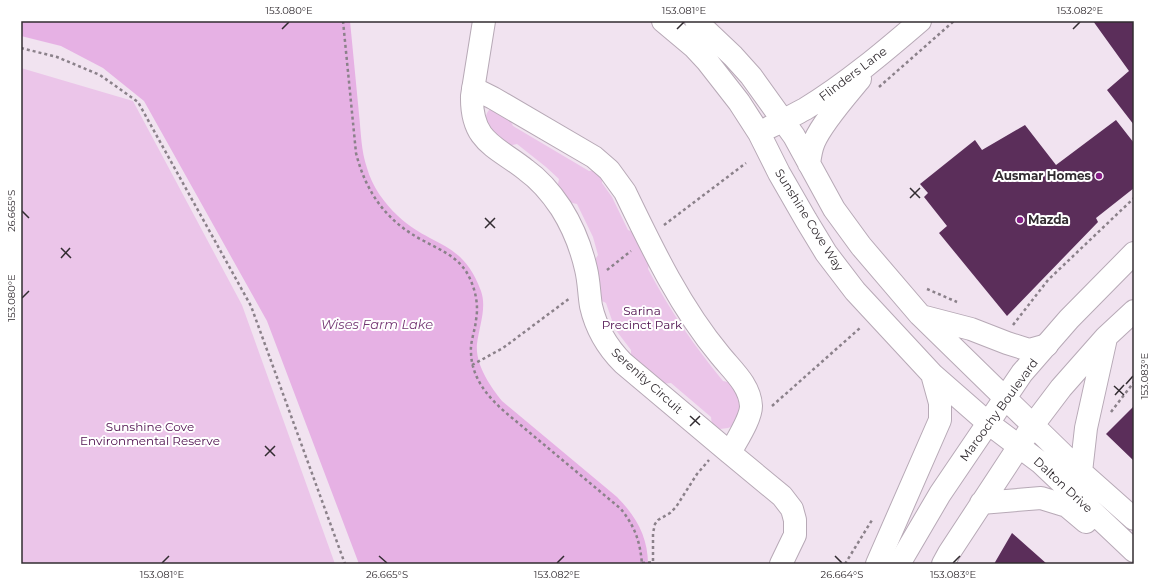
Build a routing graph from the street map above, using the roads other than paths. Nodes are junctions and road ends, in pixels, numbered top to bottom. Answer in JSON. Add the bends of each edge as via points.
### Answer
{"nodes":[{"id":1,"x":484,"y":21,"type":"edge"},
{"id":2,"x":663,"y":21,"type":"edge"},
{"id":3,"x":696,"y":21,"type":"edge"},
{"id":4,"x":920,"y":21,"type":"edge"},
{"id":5,"x":877,"y":57,"type":"junction"},
{"id":6,"x":474,"y":88,"type":"junction"},
{"id":7,"x":782,"y":120,"type":"junction"},
{"id":8,"x":759,"y":134,"type":"junction"},
{"id":9,"x":809,"y":164,"type":"junction"},
{"id":10,"x":1134,"y":253,"type":"edge"},
{"id":11,"x":1134,"y":311,"type":"edge"},
{"id":12,"x":920,"y":315,"type":"junction"},
{"id":13,"x":1106,"y":337,"type":"junction"},
{"id":14,"x":1047,"y":345,"type":"junction"},
{"id":15,"x":932,"y":374,"type":"junction"},
{"id":16,"x":1006,"y":398,"type":"junction"},
{"id":17,"x":988,"y":423,"type":"junction"},
{"id":18,"x":1033,"y":425,"type":"junction"},
{"id":19,"x":1020,"y":447,"type":"junction"},
{"id":20,"x":725,"y":448,"type":"junction"},
{"id":21,"x":1081,"y":472,"type":"junction"},
{"id":22,"x":981,"y":503,"type":"junction"},
{"id":23,"x":1134,"y":520,"type":"edge"},
{"id":24,"x":1134,"y":551,"type":"edge"},
{"id":25,"x":1134,"y":563,"type":"edge"},
{"id":26,"x":781,"y":564,"type":"edge"},
{"id":27,"x":877,"y":564,"type":"edge"},
{"id":28,"x":898,"y":564,"type":"edge"},
{"id":29,"x":943,"y":564,"type":"edge"}],
"edges":[{"from":1,"to":6,"type":"street","name":"Serenity Circuit"},
{"from":2,"to":8,"type":"street","name":"Sunshine Cove Way","via":[[707,61],[739,102]]},
{"from":3,"to":7,"type":"street","via":[[751,76]]},
{"from":4,"to":5,"type":"street","name":"Flinders Lane"},
{"from":5,"to":7,"type":"street","name":"Flinders Lane","via":[[806,108]]},
{"from":5,"to":9,"type":"street","via":[[815,141]]},
{"from":6,"to":20,"type":"street","name":"Serenity Circuit","via":[[474,113],[482,136],[492,147],[533,176],[555,199],[567,217],[585,264],[591,306],[597,325],[612,352]]},
{"from":6,"to":20,"type":"street","via":[[587,152],[609,170],[621,185],[683,303],[746,388],[750,411],[746,422]]},
{"from":7,"to":8,"type":"street","name":"Flinders Lane"},
{"from":7,"to":9,"type":"street"},
{"from":8,"to":15,"type":"street","name":"Sunshine Cove Way","via":[[826,253],[854,291]]},
{"from":9,"to":12,"type":"street","via":[[834,209],[861,246]]},
{"from":10,"to":14,"type":"street","name":"Maroochy Boulevard"},
{"from":11,"to":13,"type":"street"},
{"from":12,"to":14,"type":"street","via":[[971,329],[1029,350]]},
{"from":12,"to":16,"type":"street"},
{"from":13,"to":18,"type":"street","via":[[1061,388]]},
{"from":13,"to":21,"type":"street","via":[[1086,428]]},
{"from":14,"to":16,"type":"street","name":"Maroochy Boulevard","via":[[1022,373]]},
{"from":15,"to":17,"type":"street","name":"Sunshine Cove Way"},
{"from":15,"to":27,"type":"street","via":[[940,403],[940,420]]},
{"from":16,"to":17,"type":"street","name":"Maroochy Boulevard"},
{"from":16,"to":18,"type":"street","name":"Dalton Drive"},
{"from":17,"to":19,"type":"street","name":"Dalton Drive"},
{"from":17,"to":28,"type":"street","name":"Maroochy Boulevard","via":[[940,494]]},
{"from":18,"to":19,"type":"street"},
{"from":18,"to":21,"type":"street","name":"Dalton Drive"},
{"from":19,"to":22,"type":"street"},
{"from":19,"to":24,"type":"street","name":"Dalton Drive","via":[[1041,463]]},
{"from":20,"to":26,"type":"street","name":"Serenity Circuit","via":[[782,496],[792,509],[796,525],[795,536]]},
{"from":21,"to":23,"type":"street","name":"Dalton Drive"},
{"from":22,"to":25,"type":"street","via":[[1041,498],[1067,506]]},
{"from":22,"to":29,"type":"street"}]}
